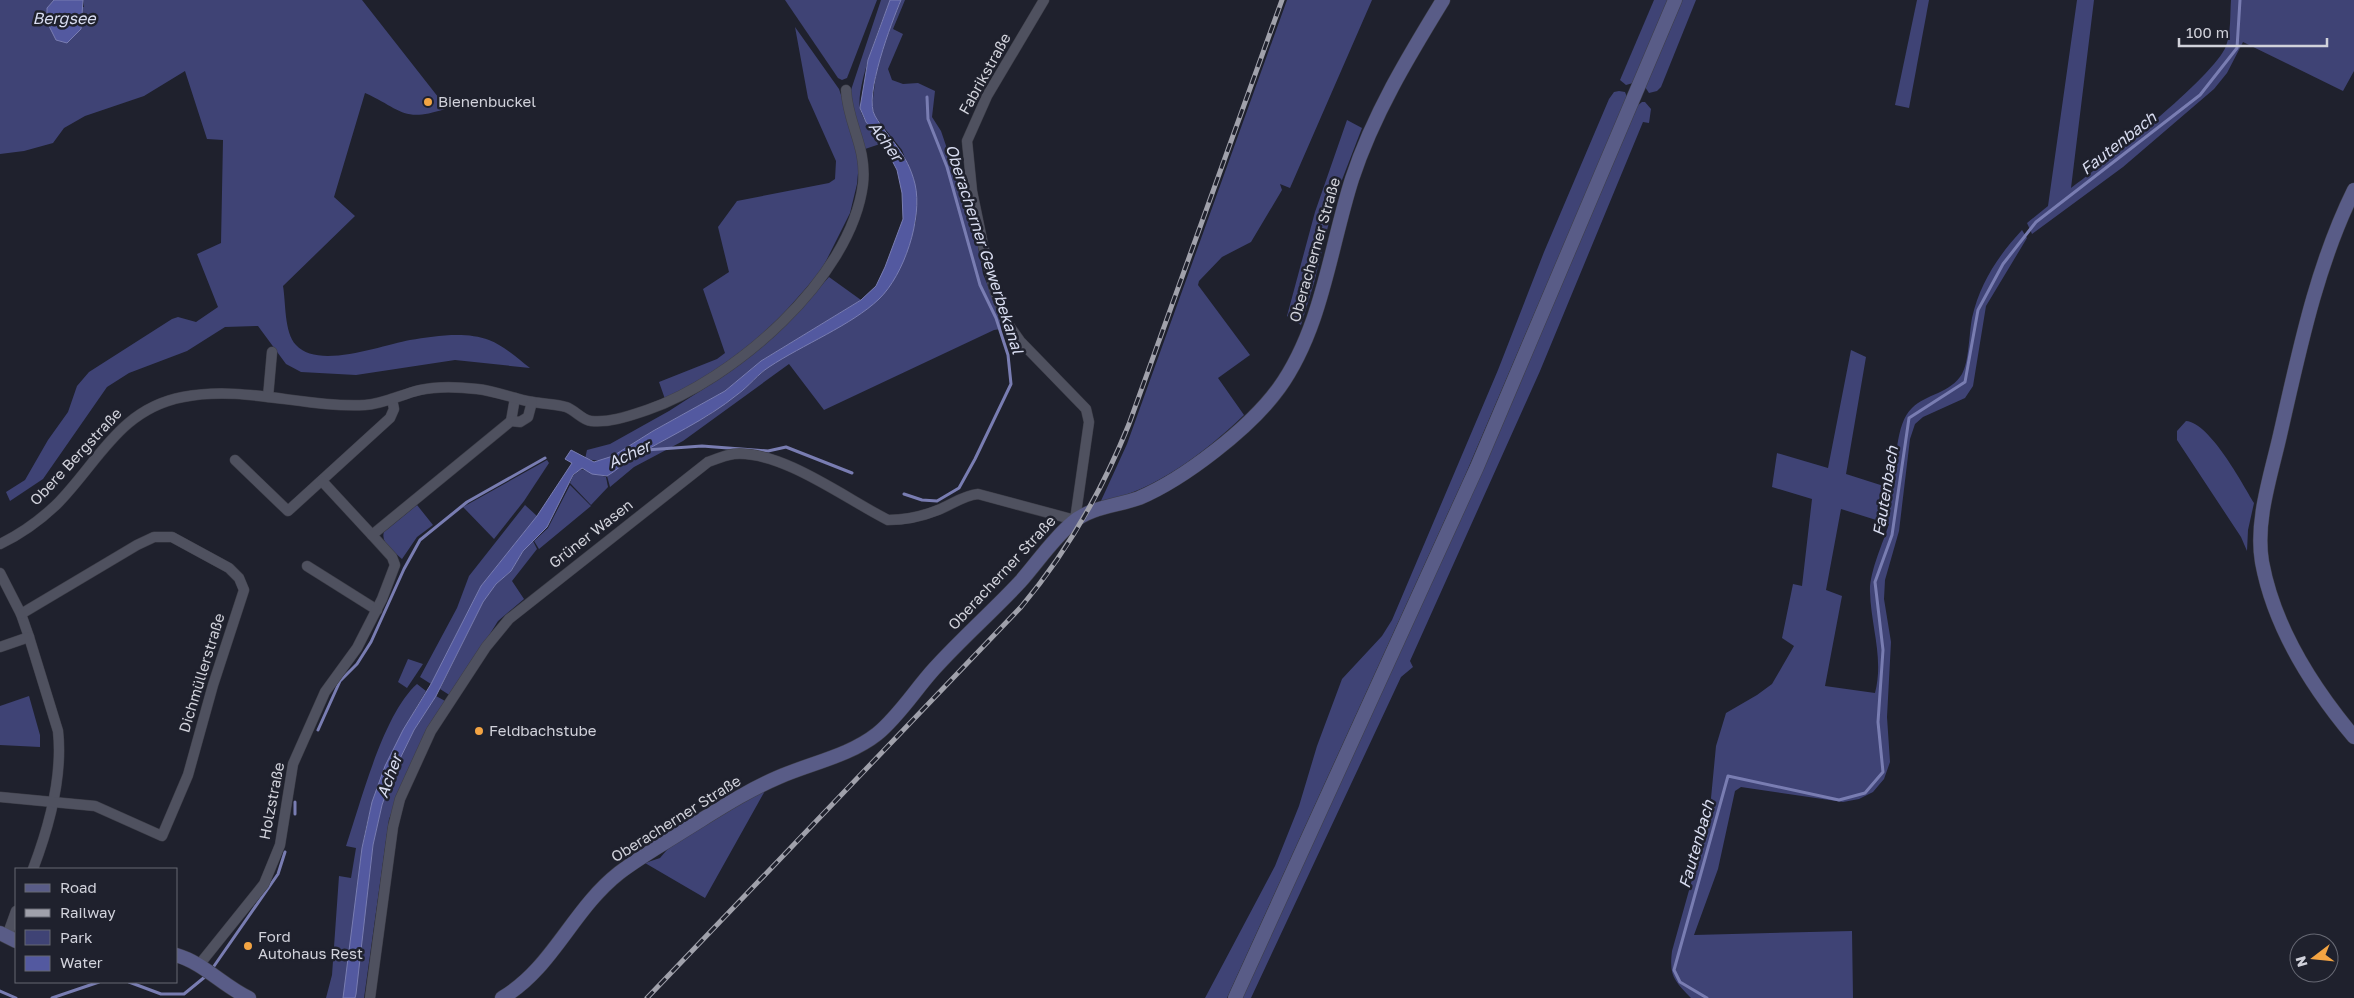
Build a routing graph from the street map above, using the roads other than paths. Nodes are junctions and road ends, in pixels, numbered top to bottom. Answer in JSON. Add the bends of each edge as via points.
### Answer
{"nodes":[{"id":1,"x":1044,"y":0,"type":"edge"},
{"id":2,"x":1443,"y":0,"type":"edge"},
{"id":3,"x":1675,"y":0,"type":"edge"},
{"id":4,"x":846,"y":90,"type":"dead end"},
{"id":5,"x":2354,"y":190,"type":"edge"},
{"id":6,"x":272,"y":352,"type":"dead end"},
{"id":7,"x":268,"y":397,"type":"junction"},
{"id":8,"x":515,"y":398,"type":"junction"},
{"id":9,"x":392,"y":399,"type":"junction"},
{"id":10,"x":532,"y":402,"type":"junction"},
{"id":11,"x":510,"y":421,"type":"junction"},
{"id":12,"x":235,"y":460,"type":"dead end"},
{"id":13,"x":322,"y":481,"type":"junction"},
{"id":14,"x":1075,"y":520,"type":"junction"},
{"id":15,"x":372,"y":535,"type":"junction"},
{"id":16,"x":0,"y":544,"type":"edge"},
{"id":17,"x":307,"y":566,"type":"dead end"},
{"id":18,"x":0,"y":573,"type":"edge"},
{"id":19,"x":377,"y":610,"type":"junction"},
{"id":20,"x":21,"y":614,"type":"junction"},
{"id":21,"x":29,"y":637,"type":"junction"},
{"id":22,"x":0,"y":647,"type":"edge"},
{"id":23,"x":2354,"y":737,"type":"edge"},
{"id":24,"x":0,"y":797,"type":"edge"},
{"id":25,"x":52,"y":801,"type":"junction"},
{"id":26,"x":33,"y":868,"type":"edge"},
{"id":27,"x":15,"y":914,"type":"edge"},
{"id":28,"x":8,"y":937,"type":"edge"},
{"id":29,"x":178,"y":956,"type":"edge"},
{"id":30,"x":207,"y":971,"type":"junction"},
{"id":31,"x":241,"y":996,"type":"edge"},
{"id":32,"x":370,"y":998,"type":"edge"},
{"id":33,"x":502,"y":998,"type":"edge"},
{"id":34,"x":1235,"y":998,"type":"edge"}],
"edges":[{"from":1,"to":14,"type":"street","name":"Fabrikstraße","via":[[987,96],[966,141],[985,254],[1008,324],[1020,341],[1086,409],[1089,422]]},
{"from":2,"to":14,"type":"street","name":"Oberacherner Straße","via":[[1384,103],[1353,176],[1309,331],[1281,385],[1248,422],[1179,476],[1134,500]]},
{"from":3,"to":34,"type":"street","via":[[1477,467]]},
{"from":4,"to":10,"type":"street","name":"Obere Bergstraße","via":[[847,104],[863,153],[863,184],[857,208],[841,247],[824,276],[784,320],[710,381],[669,402],[621,418],[588,421],[571,408]]},
{"from":5,"to":23,"type":"street","via":[[2308,312],[2261,529],[2262,560],[2268,588],[2285,631],[2314,684]]},
{"from":6,"to":7,"type":"street"},
{"from":7,"to":9,"type":"street","name":"Obere Bergstraße","via":[[367,405]]},
{"from":7,"to":16,"type":"street","name":"Obere Bergstraße","via":[[226,393],[185,396],[139,413],[108,441],[56,505],[21,534]]},
{"from":8,"to":9,"type":"street","name":"Obere Bergstraße","via":[[478,389],[455,388],[422,390]]},
{"from":8,"to":10,"type":"street","name":"Obere Bergstraße"},
{"from":8,"to":11,"type":"street"},
{"from":9,"to":13,"type":"street","via":[[394,409],[390,418]]},
{"from":10,"to":11,"type":"street","via":[[528,417],[520,422]]},
{"from":11,"to":15,"type":"street"},
{"from":12,"to":13,"type":"street","via":[[288,511]]},
{"from":13,"to":15,"type":"street"},
{"from":14,"to":32,"type":"street","name":"Grüner Wasen","via":[[978,494],[938,510],[902,520],[888,520],[802,472],[761,456],[733,454],[708,462],[509,619],[486,647],[431,731],[400,799],[393,827]]},
{"from":14,"to":33,"type":"street","name":"Oberacherner Straße","via":[[1020,582],[936,666],[876,735],[847,751],[750,791],[620,872],[584,906],[544,962]]},
{"from":15,"to":19,"type":"street","name":"Holzstraße","via":[[392,557],[394,564]]},
{"from":17,"to":19,"type":"street"},
{"from":18,"to":20,"type":"street"},
{"from":19,"to":30,"type":"street","name":"Holzstraße","via":[[357,648],[325,692],[293,764],[280,845],[264,884]]},
{"from":20,"to":21,"type":"street"},
{"from":20,"to":25,"type":"street","name":"Dichmüllerstraße","via":[[154,537],[172,537],[229,568],[239,578],[244,590],[188,775],[162,836],[95,806]]},
{"from":21,"to":22,"type":"street"},
{"from":21,"to":25,"type":"street","via":[[58,733],[58,764]]},
{"from":24,"to":25,"type":"street"},
{"from":25,"to":26,"type":"street","via":[[44,840]]},
{"from":27,"to":28,"type":"street"},
{"from":29,"to":30,"type":"street"},
{"from":30,"to":31,"type":"street"}]}
